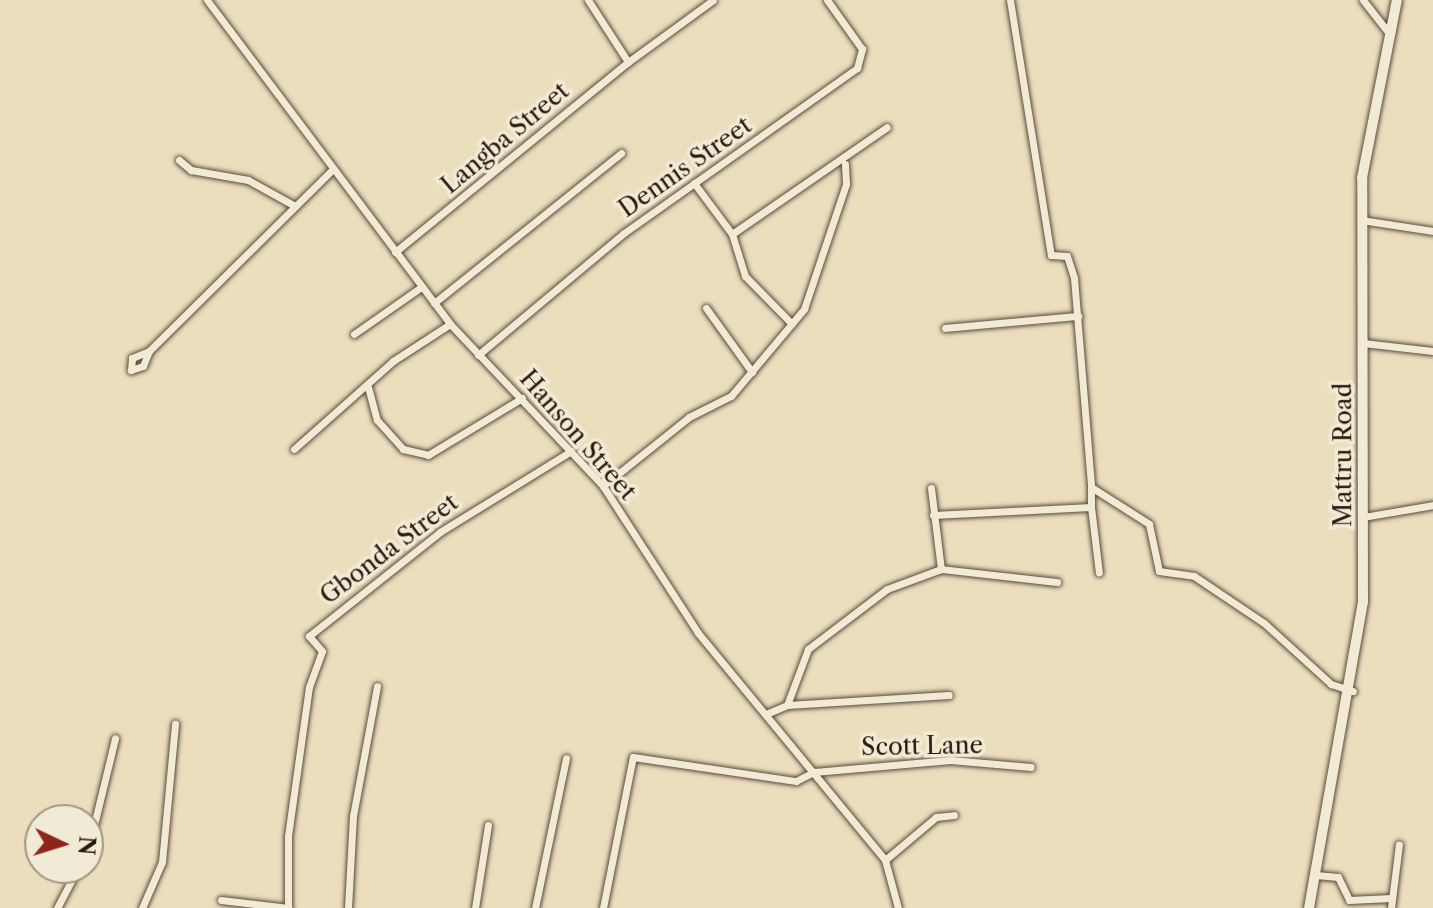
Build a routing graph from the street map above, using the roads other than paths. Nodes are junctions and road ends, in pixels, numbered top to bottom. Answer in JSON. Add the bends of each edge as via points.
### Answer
{"nodes":[{"id":1,"x":207,"y":0,"type":"edge"},
{"id":2,"x":588,"y":0,"type":"edge"},
{"id":3,"x":713,"y":0,"type":"edge"},
{"id":4,"x":827,"y":0,"type":"edge"},
{"id":5,"x":1010,"y":0,"type":"edge"},
{"id":6,"x":1363,"y":0,"type":"edge"},
{"id":7,"x":1397,"y":0,"type":"edge"},
{"id":8,"x":1387,"y":31,"type":"junction"},
{"id":9,"x":628,"y":62,"type":"junction"},
{"id":10,"x":887,"y":127,"type":"dead end"},
{"id":11,"x":621,"y":153,"type":"dead end"},
{"id":12,"x":179,"y":160,"type":"dead end"},
{"id":13,"x":845,"y":164,"type":"dead end"},
{"id":14,"x":331,"y":171,"type":"junction"},
{"id":15,"x":694,"y":183,"type":"junction"},
{"id":16,"x":295,"y":206,"type":"junction"},
{"id":17,"x":1361,"y":220,"type":"junction"},
{"id":18,"x":1433,"y":231,"type":"edge"},
{"id":19,"x":732,"y":234,"type":"junction"},
{"id":20,"x":395,"y":252,"type":"junction"},
{"id":21,"x":420,"y":288,"type":"junction"},
{"id":22,"x":434,"y":303,"type":"junction"},
{"id":23,"x":706,"y":308,"type":"dead end"},
{"id":24,"x":1078,"y":316,"type":"junction"},
{"id":25,"x":450,"y":324,"type":"junction"},
{"id":26,"x":792,"y":324,"type":"junction"},
{"id":27,"x":945,"y":328,"type":"dead end"},
{"id":28,"x":354,"y":334,"type":"dead end"},
{"id":29,"x":1363,"y":343,"type":"junction"},
{"id":30,"x":149,"y":351,"type":"dead end"},
{"id":31,"x":1433,"y":351,"type":"edge"},
{"id":32,"x":478,"y":355,"type":"junction"},
{"id":33,"x":752,"y":372,"type":"junction"},
{"id":34,"x":368,"y":387,"type":"junction"},
{"id":35,"x":522,"y":398,"type":"junction"},
{"id":36,"x":294,"y":449,"type":"dead end"},
{"id":37,"x":571,"y":451,"type":"junction"},
{"id":38,"x":603,"y":486,"type":"junction"},
{"id":39,"x":1091,"y":487,"type":"junction"},
{"id":40,"x":931,"y":488,"type":"dead end"},
{"id":41,"x":1433,"y":505,"type":"edge"},
{"id":42,"x":1091,"y":507,"type":"junction"},
{"id":43,"x":933,"y":515,"type":"junction"},
{"id":44,"x":1363,"y":517,"type":"junction"},
{"id":45,"x":941,"y":569,"type":"junction"},
{"id":46,"x":1099,"y":573,"type":"dead end"},
{"id":47,"x":1057,"y":582,"type":"dead end"},
{"id":48,"x":377,"y":686,"type":"dead end"},
{"id":49,"x":1353,"y":691,"type":"junction"},
{"id":50,"x":949,"y":695,"type":"dead end"},
{"id":51,"x":787,"y":705,"type":"junction"},
{"id":52,"x":766,"y":714,"type":"junction"},
{"id":53,"x":175,"y":724,"type":"dead end"},
{"id":54,"x":115,"y":738,"type":"dead end"},
{"id":55,"x":566,"y":758,"type":"dead end"},
{"id":56,"x":1031,"y":767,"type":"dead end"},
{"id":57,"x":814,"y":772,"type":"junction"},
{"id":58,"x":99,"y":804,"type":"edge"},
{"id":59,"x":954,"y":815,"type":"dead end"},
{"id":60,"x":488,"y":825,"type":"dead end"},
{"id":61,"x":1399,"y":844,"type":"dead end"},
{"id":62,"x":885,"y":860,"type":"junction"},
{"id":63,"x":1316,"y":875,"type":"junction"},
{"id":64,"x":70,"y":884,"type":"edge"},
{"id":65,"x":1391,"y":898,"type":"junction"},
{"id":66,"x":221,"y":900,"type":"dead end"},
{"id":67,"x":57,"y":908,"type":"edge"},
{"id":68,"x":142,"y":908,"type":"edge"},
{"id":69,"x":288,"y":908,"type":"edge"},
{"id":70,"x":348,"y":908,"type":"edge"},
{"id":71,"x":475,"y":908,"type":"edge"},
{"id":72,"x":535,"y":908,"type":"edge"},
{"id":73,"x":603,"y":908,"type":"edge"},
{"id":74,"x":898,"y":908,"type":"edge"},
{"id":75,"x":1309,"y":908,"type":"edge"},
{"id":76,"x":1391,"y":908,"type":"edge"}],
"edges":[{"from":1,"to":14,"type":"street","name":"Hanson Street"},
{"from":2,"to":9,"type":"street"},
{"from":3,"to":9,"type":"street","name":"Langba Street"},
{"from":4,"to":15,"type":"street","name":"Dennis Street","via":[[862,49],[857,68]]},
{"from":5,"to":24,"type":"street","via":[[1051,255],[1069,260]]},
{"from":6,"to":8,"type":"street"},
{"from":7,"to":8,"type":"main road","name":"Mattru Road"},
{"from":8,"to":17,"type":"main road","name":"Mattru Road","via":[[1364,146]]},
{"from":9,"to":20,"type":"street","name":"Langba Street"},
{"from":10,"to":19,"type":"street"},
{"from":11,"to":22,"type":"street"},
{"from":12,"to":16,"type":"street","via":[[191,170],[248,180]]},
{"from":13,"to":26,"type":"street","via":[[846,184],[804,309]]},
{"from":14,"to":16,"type":"street"},
{"from":14,"to":20,"type":"street","name":"Hanson Street"},
{"from":15,"to":19,"type":"street"},
{"from":15,"to":32,"type":"street","name":"Dennis Street"},
{"from":16,"to":30,"type":"street"},
{"from":17,"to":18,"type":"street"},
{"from":17,"to":29,"type":"main road","name":"Mattru Road"},
{"from":19,"to":26,"type":"street","via":[[745,276]]},
{"from":20,"to":21,"type":"street","name":"Hanson Street"},
{"from":21,"to":22,"type":"street","name":"Hanson Street"},
{"from":21,"to":28,"type":"street"},
{"from":22,"to":25,"type":"street","name":"Hanson Street"},
{"from":23,"to":33,"type":"street"},
{"from":24,"to":27,"type":"street"},
{"from":24,"to":39,"type":"street"},
{"from":25,"to":32,"type":"street","name":"Hanson Street"},
{"from":25,"to":34,"type":"street"},
{"from":26,"to":33,"type":"street"},
{"from":29,"to":31,"type":"street"},
{"from":29,"to":44,"type":"main road","name":"Mattru Road"},
{"from":32,"to":35,"type":"street","name":"Hanson Street"},
{"from":33,"to":38,"type":"street","via":[[731,396],[689,417]]},
{"from":34,"to":35,"type":"street","via":[[377,420],[403,449],[428,455]]},
{"from":34,"to":36,"type":"street"},
{"from":35,"to":37,"type":"street","name":"Hanson Street"},
{"from":37,"to":38,"type":"street","name":"Hanson Street"},
{"from":37,"to":69,"type":"street","name":"Gbonda Street","via":[[440,532],[309,636],[322,651],[309,687],[288,836]]},
{"from":38,"to":52,"type":"street","name":"Hanson Street","via":[[698,633]]},
{"from":39,"to":42,"type":"street"},
{"from":39,"to":49,"type":"street","via":[[1149,524],[1159,571],[1194,576],[1264,623],[1331,684]]},
{"from":40,"to":43,"type":"street"},
{"from":41,"to":44,"type":"street"},
{"from":42,"to":43,"type":"street"},
{"from":42,"to":46,"type":"street"},
{"from":43,"to":45,"type":"street"},
{"from":44,"to":49,"type":"main road","name":"Mattru Road"},
{"from":45,"to":47,"type":"street"},
{"from":45,"to":51,"type":"street","via":[[887,589],[828,629],[808,649]]},
{"from":48,"to":70,"type":"street","via":[[353,816]]},
{"from":49,"to":63,"type":"main road","name":"Mattru Road"},
{"from":50,"to":51,"type":"street"},
{"from":51,"to":52,"type":"street"},
{"from":52,"to":57,"type":"street","name":"Hanson Street"},
{"from":53,"to":68,"type":"street","via":[[162,862]]},
{"from":54,"to":58,"type":"street"},
{"from":55,"to":72,"type":"street"},
{"from":56,"to":57,"type":"street","name":"Scott Lane","via":[[950,760]]},
{"from":57,"to":62,"type":"street","name":"Hanson Street"},
{"from":57,"to":73,"type":"street","name":"Scott Lane","via":[[796,781],[633,757]]},
{"from":59,"to":62,"type":"street","via":[[936,817]]},
{"from":60,"to":71,"type":"street"},
{"from":61,"to":65,"type":"street"},
{"from":62,"to":74,"type":"street","name":"Hanson Street"},
{"from":63,"to":65,"type":"street","via":[[1338,877],[1349,900]]},
{"from":63,"to":75,"type":"main road","name":"Mattru Road"},
{"from":64,"to":67,"type":"street"},
{"from":65,"to":76,"type":"street"},
{"from":66,"to":69,"type":"street"}]}
